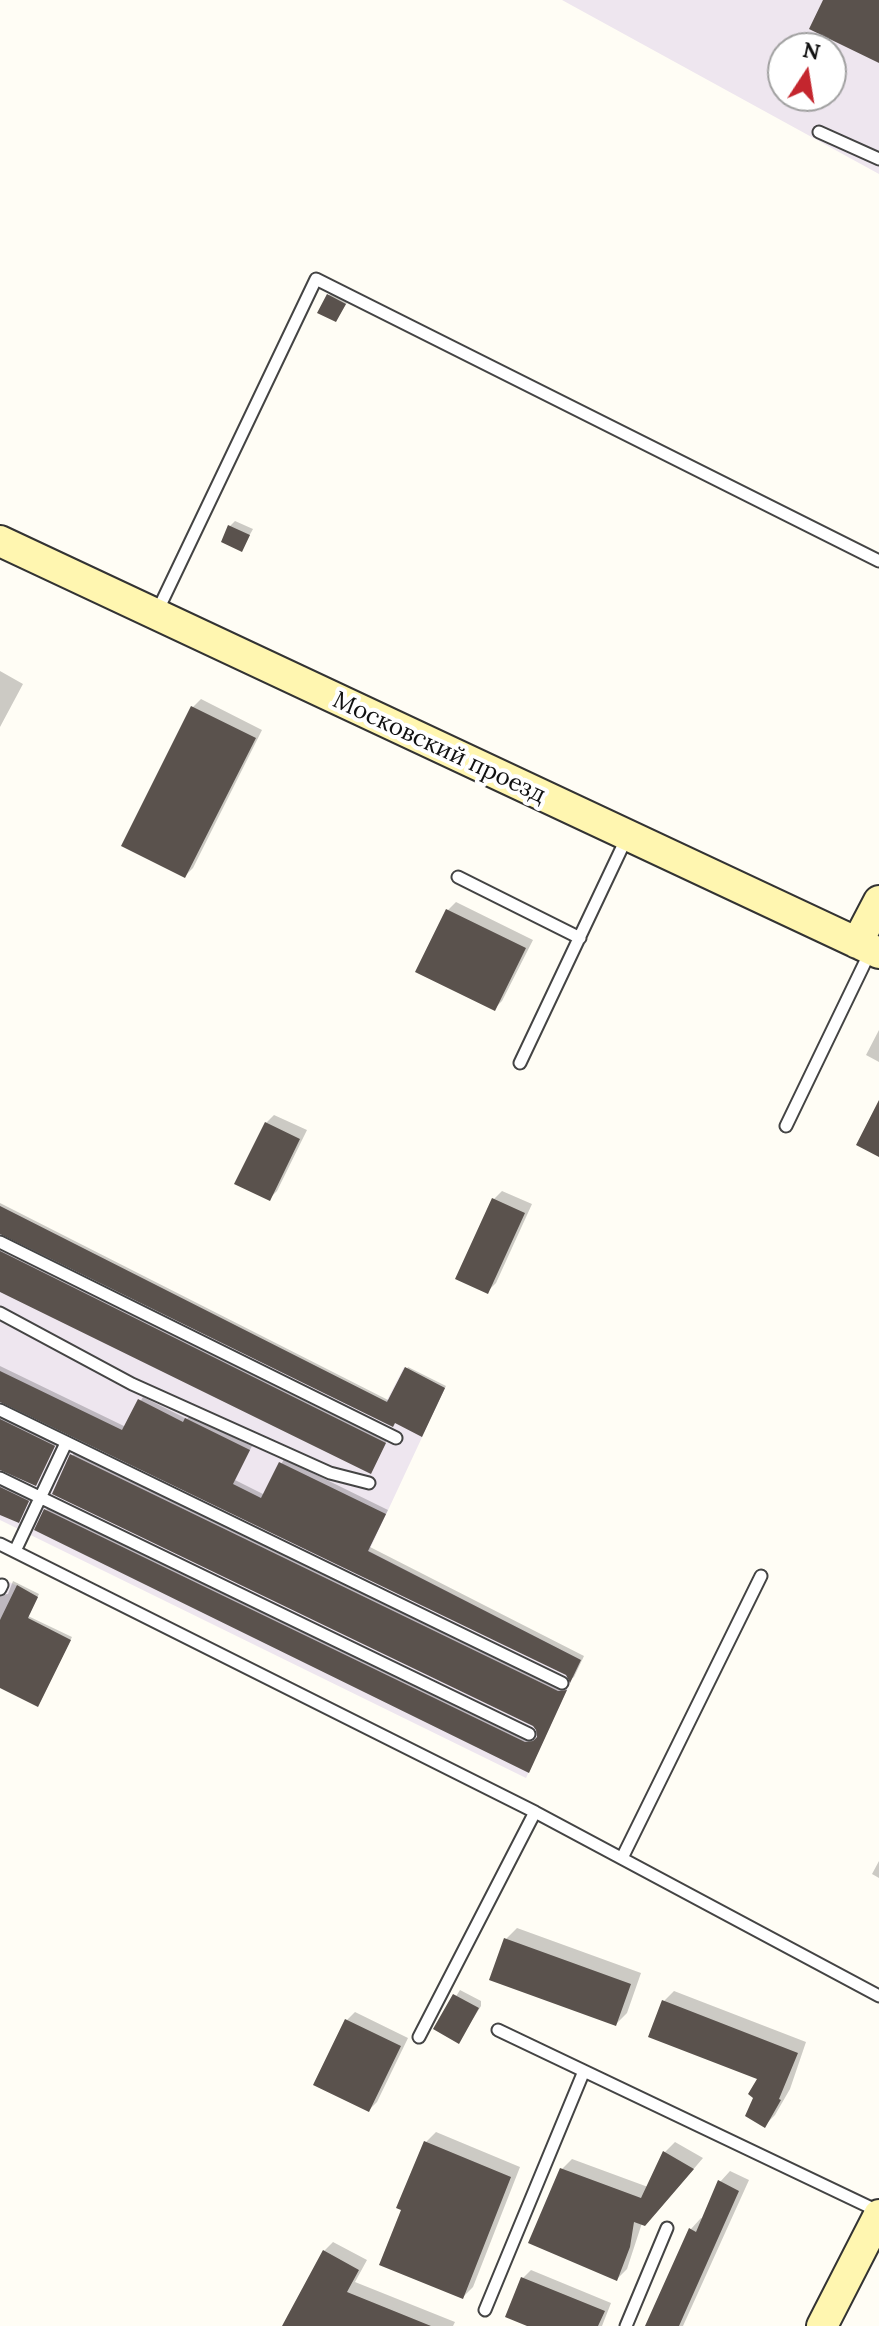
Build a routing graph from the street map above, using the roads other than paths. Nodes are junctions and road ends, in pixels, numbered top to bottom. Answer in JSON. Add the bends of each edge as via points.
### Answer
{"nodes":[{"id":1,"x":819,"y":132,"type":"dead end"},
{"id":2,"x":879,"y":159,"type":"edge"},
{"id":3,"x":0,"y":541,"type":"edge"},
{"id":4,"x":879,"y":561,"type":"edge"},
{"id":5,"x":156,"y":615,"type":"junction"},
{"id":6,"x":628,"y":837,"type":"junction"},
{"id":7,"x":458,"y":877,"type":"dead end"},
{"id":8,"x":879,"y":901,"type":"edge"},
{"id":9,"x":580,"y":938,"type":"junction"},
{"id":10,"x":869,"y":948,"type":"edge"},
{"id":11,"x":520,"y":1063,"type":"dead end"},
{"id":12,"x":786,"y":1126,"type":"dead end"},
{"id":13,"x":0,"y":1242,"type":"edge"},
{"id":14,"x":0,"y":1313,"type":"edge"},
{"id":15,"x":0,"y":1410,"type":"edge"},
{"id":16,"x":396,"y":1438,"type":"dead end"},
{"id":17,"x":66,"y":1443,"type":"junction"},
{"id":18,"x":0,"y":1478,"type":"edge"},
{"id":19,"x":369,"y":1483,"type":"dead end"},
{"id":20,"x":39,"y":1498,"type":"junction"},
{"id":21,"x":0,"y":1544,"type":"edge"},
{"id":22,"x":15,"y":1551,"type":"junction"},
{"id":23,"x":761,"y":1576,"type":"dead end"},
{"id":24,"x":562,"y":1683,"type":"dead end"},
{"id":25,"x":529,"y":1734,"type":"dead end"},
{"id":26,"x":535,"y":1812,"type":"junction"},
{"id":27,"x":622,"y":1858,"type":"junction"},
{"id":28,"x":879,"y":1996,"type":"edge"},
{"id":29,"x":498,"y":2030,"type":"dead end"},
{"id":30,"x":419,"y":2037,"type":"dead end"},
{"id":31,"x":584,"y":2071,"type":"junction"},
{"id":32,"x":879,"y":2213,"type":"edge"},
{"id":33,"x":667,"y":2228,"type":"dead end"},
{"id":34,"x":485,"y":2310,"type":"dead end"},
{"id":35,"x":626,"y":2326,"type":"edge"},
{"id":36,"x":822,"y":2326,"type":"edge"}],
"edges":[{"from":1,"to":2,"type":"lane"},
{"from":3,"to":5,"type":"street","name":"Московский проезд"},
{"from":4,"to":5,"type":"lane","via":[[316,279]]},
{"from":5,"to":6,"type":"street","name":"Московский проезд"},
{"from":6,"to":9,"type":"lane"},
{"from":6,"to":10,"type":"street","name":"Московский проезд"},
{"from":7,"to":9,"type":"lane"},
{"from":8,"to":10,"type":"street"},
{"from":9,"to":11,"type":"lane"},
{"from":10,"to":12,"type":"lane"},
{"from":13,"to":16,"type":"lane"},
{"from":14,"to":19,"type":"lane","via":[[132,1384],[330,1473]]},
{"from":15,"to":17,"type":"lane"},
{"from":17,"to":20,"type":"lane"},
{"from":17,"to":24,"type":"lane"},
{"from":18,"to":20,"type":"lane"},
{"from":20,"to":22,"type":"lane"},
{"from":20,"to":25,"type":"lane"},
{"from":21,"to":22,"type":"lane"},
{"from":22,"to":26,"type":"lane"},
{"from":23,"to":27,"type":"lane"},
{"from":26,"to":27,"type":"lane"},
{"from":26,"to":30,"type":"lane"},
{"from":27,"to":28,"type":"lane"},
{"from":29,"to":31,"type":"lane"},
{"from":31,"to":32,"type":"lane"},
{"from":31,"to":34,"type":"lane"},
{"from":32,"to":36,"type":"street"},
{"from":33,"to":35,"type":"lane"}]}
